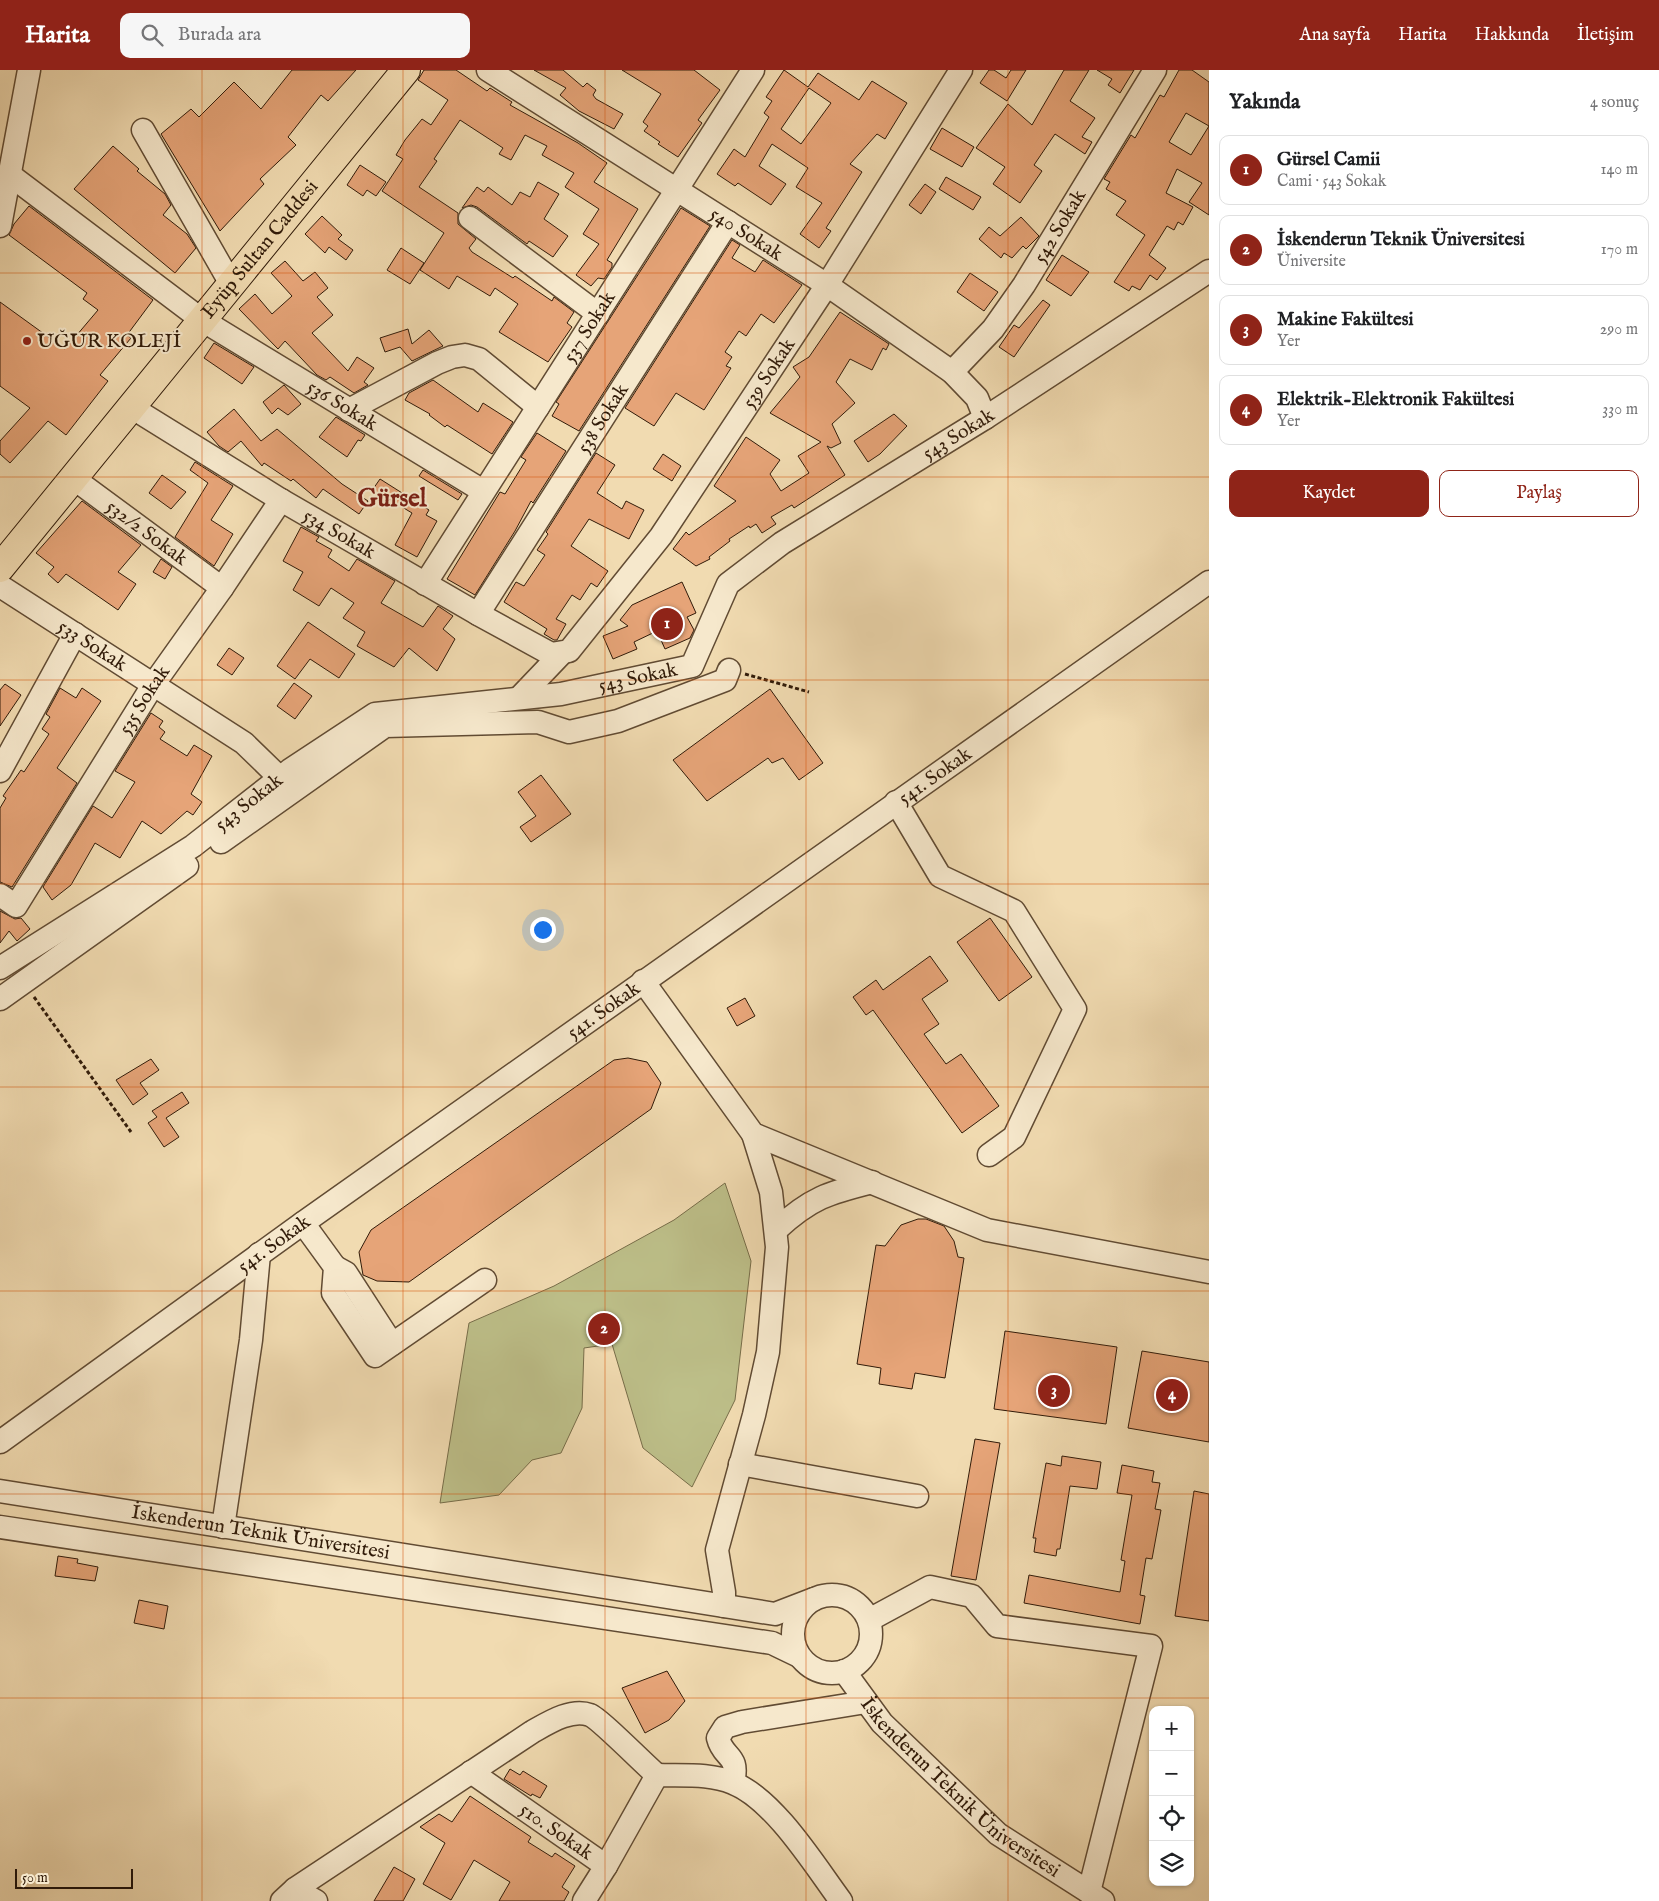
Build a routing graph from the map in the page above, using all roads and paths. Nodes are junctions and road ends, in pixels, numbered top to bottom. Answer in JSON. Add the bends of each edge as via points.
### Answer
{"nodes":[{"id":1,"x":29,"y":70,"type":"edge"},
{"id":2,"x":406,"y":70,"type":"edge"},
{"id":3,"x":488,"y":70,"type":"edge"},
{"id":4,"x":961,"y":70,"type":"edge"},
{"id":5,"x":1155,"y":70,"type":"edge"},
{"id":6,"x":748,"y":72,"type":"edge"},
{"id":7,"x":143,"y":130,"type":"dead end"},
{"id":8,"x":10,"y":175,"type":"junction"},
{"id":9,"x":676,"y":191,"type":"junction"},
{"id":10,"x":470,"y":218,"type":"dead end"},
{"id":11,"x":728,"y":222,"type":"junction"},
{"id":12,"x":0,"y":226,"type":"edge"},
{"id":13,"x":1209,"y":271,"type":"edge"},
{"id":14,"x":231,"y":284,"type":"junction"},
{"id":15,"x":827,"y":285,"type":"junction"},
{"id":16,"x":598,"y":314,"type":"junction"},
{"id":17,"x":202,"y":320,"type":"junction"},
{"id":18,"x":952,"y":372,"type":"junction"},
{"id":19,"x":131,"y":407,"type":"junction"},
{"id":20,"x":538,"y":407,"type":"junction"},
{"id":21,"x":350,"y":410,"type":"junction"},
{"id":22,"x":986,"y":418,"type":"junction"},
{"id":23,"x":73,"y":478,"type":"junction"},
{"id":24,"x":483,"y":491,"type":"junction"},
{"id":25,"x":281,"y":500,"type":"junction"},
{"id":26,"x":0,"y":568,"type":"edge"},
{"id":27,"x":1209,"y":582,"type":"edge"},
{"id":28,"x":425,"y":584,"type":"junction"},
{"id":29,"x":0,"y":586,"type":"edge"},
{"id":30,"x":222,"y":588,"type":"junction"},
{"id":31,"x":478,"y":614,"type":"junction"},
{"id":32,"x":75,"y":634,"type":"junction"},
{"id":33,"x":556,"y":654,"type":"junction"},
{"id":34,"x":729,"y":670,"type":"joint"},
{"id":35,"x":153,"y":685,"type":"junction"},
{"id":36,"x":809,"y":692,"type":"dead end"},
{"id":37,"x":519,"y":698,"type":"junction"},
{"id":38,"x":2,"y":763,"type":"edge"},
{"id":39,"x":280,"y":778,"type":"junction"},
{"id":40,"x":896,"y":802,"type":"junction"},
{"id":41,"x":8,"y":901,"type":"edge"},
{"id":42,"x":2,"y":963,"type":"edge"},
{"id":43,"x":643,"y":981,"type":"junction"},
{"id":44,"x":24,"y":982,"type":"junction"},
{"id":45,"x":0,"y":999,"type":"edge"},
{"id":46,"x":131,"y":1132,"type":"dead end"},
{"id":47,"x":753,"y":1134,"type":"junction"},
{"id":48,"x":989,"y":1155,"type":"dead end"},
{"id":49,"x":872,"y":1182,"type":"junction"},
{"id":50,"x":303,"y":1222,"type":"junction"},
{"id":51,"x":777,"y":1229,"type":"junction"},
{"id":52,"x":259,"y":1254,"type":"junction"},
{"id":53,"x":1209,"y":1272,"type":"edge"},
{"id":54,"x":485,"y":1280,"type":"dead end"},
{"id":55,"x":0,"y":1442,"type":"edge"},
{"id":56,"x":740,"y":1464,"type":"junction"},
{"id":57,"x":0,"y":1491,"type":"edge"},
{"id":58,"x":917,"y":1496,"type":"dead end"},
{"id":59,"x":0,"y":1527,"type":"edge"},
{"id":60,"x":223,"y":1527,"type":"junction"},
{"id":61,"x":814,"y":1599,"type":"junction"},
{"id":62,"x":724,"y":1606,"type":"junction"},
{"id":63,"x":869,"y":1620,"type":"junction"},
{"id":64,"x":799,"y":1656,"type":"junction"},
{"id":65,"x":844,"y":1672,"type":"junction"},
{"id":66,"x":866,"y":1702,"type":"junction"},
{"id":67,"x":471,"y":1772,"type":"junction"},
{"id":68,"x":657,"y":1776,"type":"junction"},
{"id":69,"x":733,"y":1782,"type":"junction"},
{"id":70,"x":606,"y":1866,"type":"junction"},
{"id":71,"x":288,"y":1895,"type":"edge"},
{"id":72,"x":1096,"y":1896,"type":"edge"},
{"id":73,"x":316,"y":1901,"type":"edge"},
{"id":74,"x":584,"y":1901,"type":"edge"},
{"id":75,"x":841,"y":1901,"type":"edge"}],
"edges":[{"from":1,"to":8,"type":"street"},
{"from":2,"to":14,"type":"main road","name":"Eyüp Sultan Caddesi"},
{"from":3,"to":9,"type":"street","name":"540 Sokak"},
{"from":4,"to":15,"type":"street","name":"539 Sokak"},
{"from":5,"to":18,"type":"street","name":"542 Sokak","via":[[1024,285],[993,329]]},
{"from":6,"to":9,"type":"street","name":"537 Sokak"},
{"from":7,"to":14,"type":"street"},
{"from":8,"to":12,"type":"street"},
{"from":8,"to":17,"type":"street","name":"536 Sokak"},
{"from":9,"to":11,"type":"street","name":"540 Sokak"},
{"from":9,"to":16,"type":"street","name":"537 Sokak"},
{"from":10,"to":16,"type":"street"},
{"from":11,"to":15,"type":"street","name":"540 Sokak"},
{"from":11,"to":31,"type":"street","name":"538 Sokak"},
{"from":13,"to":22,"type":"street","name":"543 Sokak"},
{"from":14,"to":17,"type":"main road","name":"Eyüp Sultan Caddesi"},
{"from":15,"to":18,"type":"street","name":"540 Sokak"},
{"from":15,"to":33,"type":"street","name":"539 Sokak","via":[[661,536],[569,651]]},
{"from":16,"to":20,"type":"street","name":"537 Sokak"},
{"from":17,"to":19,"type":"main road","name":"Eyüp Sultan Caddesi"},
{"from":17,"to":21,"type":"street","name":"536 Sokak"},
{"from":18,"to":22,"type":"street","name":"540 Sokak","via":[[977,398]]},
{"from":19,"to":23,"type":"main road","name":"Eyüp Sultan Caddesi"},
{"from":19,"to":25,"type":"street","name":"534 Sokak"},
{"from":20,"to":21,"type":"street","via":[[479,359],[465,356],[437,363]]},
{"from":20,"to":24,"type":"street","name":"537 Sokak"},
{"from":21,"to":24,"type":"street","name":"536 Sokak"},
{"from":22,"to":37,"type":"street","name":"543 Sokak","via":[[782,543],[728,584],[692,666],[561,694]]},
{"from":23,"to":26,"type":"main road","name":"Eyüp Sultan Caddesi"},
{"from":23,"to":30,"type":"street","name":"532/2 Sokak"},
{"from":24,"to":28,"type":"street","name":"537 Sokak"},
{"from":25,"to":28,"type":"street","name":"534 Sokak"},
{"from":25,"to":30,"type":"street","name":"535 Sokak"},
{"from":27,"to":40,"type":"street","name":"541. Sokak"},
{"from":28,"to":31,"type":"street","name":"534 Sokak"},
{"from":29,"to":32,"type":"street","name":"533 Sokak"},
{"from":30,"to":35,"type":"street","name":"535 Sokak"},
{"from":31,"to":33,"type":"street","name":"534 Sokak"},
{"from":32,"to":35,"type":"street","name":"533 Sokak"},
{"from":32,"to":38,"type":"street"},
{"from":33,"to":37,"type":"street","name":"539 Sokak"},
{"from":34,"to":36,"type":"path"},
{"from":34,"to":44,"type":"street","via":[[725,680],[618,721],[569,732],[538,722],[385,726]]},
{"from":35,"to":39,"type":"street","name":"533 Sokak","via":[[244,743]]},
{"from":35,"to":41,"type":"street","name":"535 Sokak"},
{"from":37,"to":39,"type":"street","name":"543 Sokak","via":[[374,714]]},
{"from":39,"to":42,"type":"street","name":"543 Sokak","via":[[193,846]]},
{"from":40,"to":43,"type":"street","name":"541. Sokak"},
{"from":40,"to":48,"type":"street","via":[[940,876],[1014,911],[1075,1010],[1014,1137]]},
{"from":43,"to":47,"type":"street"},
{"from":43,"to":50,"type":"street","name":"541. Sokak"},
{"from":44,"to":45,"type":"street"},
{"from":44,"to":46,"type":"path"},
{"from":47,"to":49,"type":"street"},
{"from":47,"to":51,"type":"street","via":[[771,1192]]},
{"from":49,"to":51,"type":"street","via":[[821,1196],[800,1208]]},
{"from":49,"to":53,"type":"street","via":[[987,1230]]},
{"from":50,"to":52,"type":"street","name":"541. Sokak"},
{"from":50,"to":54,"type":"street","via":[[335,1267],[346,1273],[392,1344]]},
{"from":51,"to":56,"type":"street","via":[[768,1352]]},
{"from":52,"to":55,"type":"street","name":"541. Sokak"},
{"from":52,"to":60,"type":"street","via":[[251,1340]]},
{"from":56,"to":58,"type":"street"},
{"from":56,"to":62,"type":"street","via":[[717,1550]]},
{"from":57,"to":60,"type":"street","name":"İskenderun Teknik Üniversitesi"},
{"from":59,"to":64,"type":"street","name":"İskenderun Teknik Üniversitesi","via":[[772,1643]]},
{"from":60,"to":62,"type":"street","name":"İskenderun Teknik Üniversitesi"},
{"from":61,"to":62,"type":"street","name":"İskenderun Teknik Üniversitesi","via":[[775,1614]]},
{"from":61,"to":63,"type":"street","via":[[826,1595],[846,1598],[862,1609]]},
{"from":61,"to":64,"type":"street","via":[[796,1618],[794,1644]]},
{"from":63,"to":65,"type":"street","via":[[870,1645],[864,1657]]},
{"from":63,"to":72,"type":"street","name":"İskenderun Teknik Üniversitesi","via":[[930,1587],[972,1596],[997,1626],[1151,1646]]},
{"from":64,"to":65,"type":"street","via":[[818,1671]]},
{"from":65,"to":66,"type":"street","name":"İskenderun Teknik Üniversitesi"},
{"from":66,"to":69,"type":"street","via":[[750,1720],[725,1727],[718,1738],[734,1763]]},
{"from":66,"to":72,"type":"street","name":"İskenderun Teknik Üniversitesi","via":[[882,1723],[998,1834]]},
{"from":67,"to":68,"type":"street","via":[[555,1719],[574,1714],[591,1715]]},
{"from":67,"to":70,"type":"street","name":"510. Sokak"},
{"from":67,"to":71,"type":"street"},
{"from":68,"to":69,"type":"street","via":[[706,1776]]},
{"from":68,"to":70,"type":"street"},
{"from":69,"to":75,"type":"street","via":[[758,1797],[790,1833]]},
{"from":70,"to":74,"type":"street","name":"510. Sokak"},
{"from":71,"to":73,"type":"street"}]}
